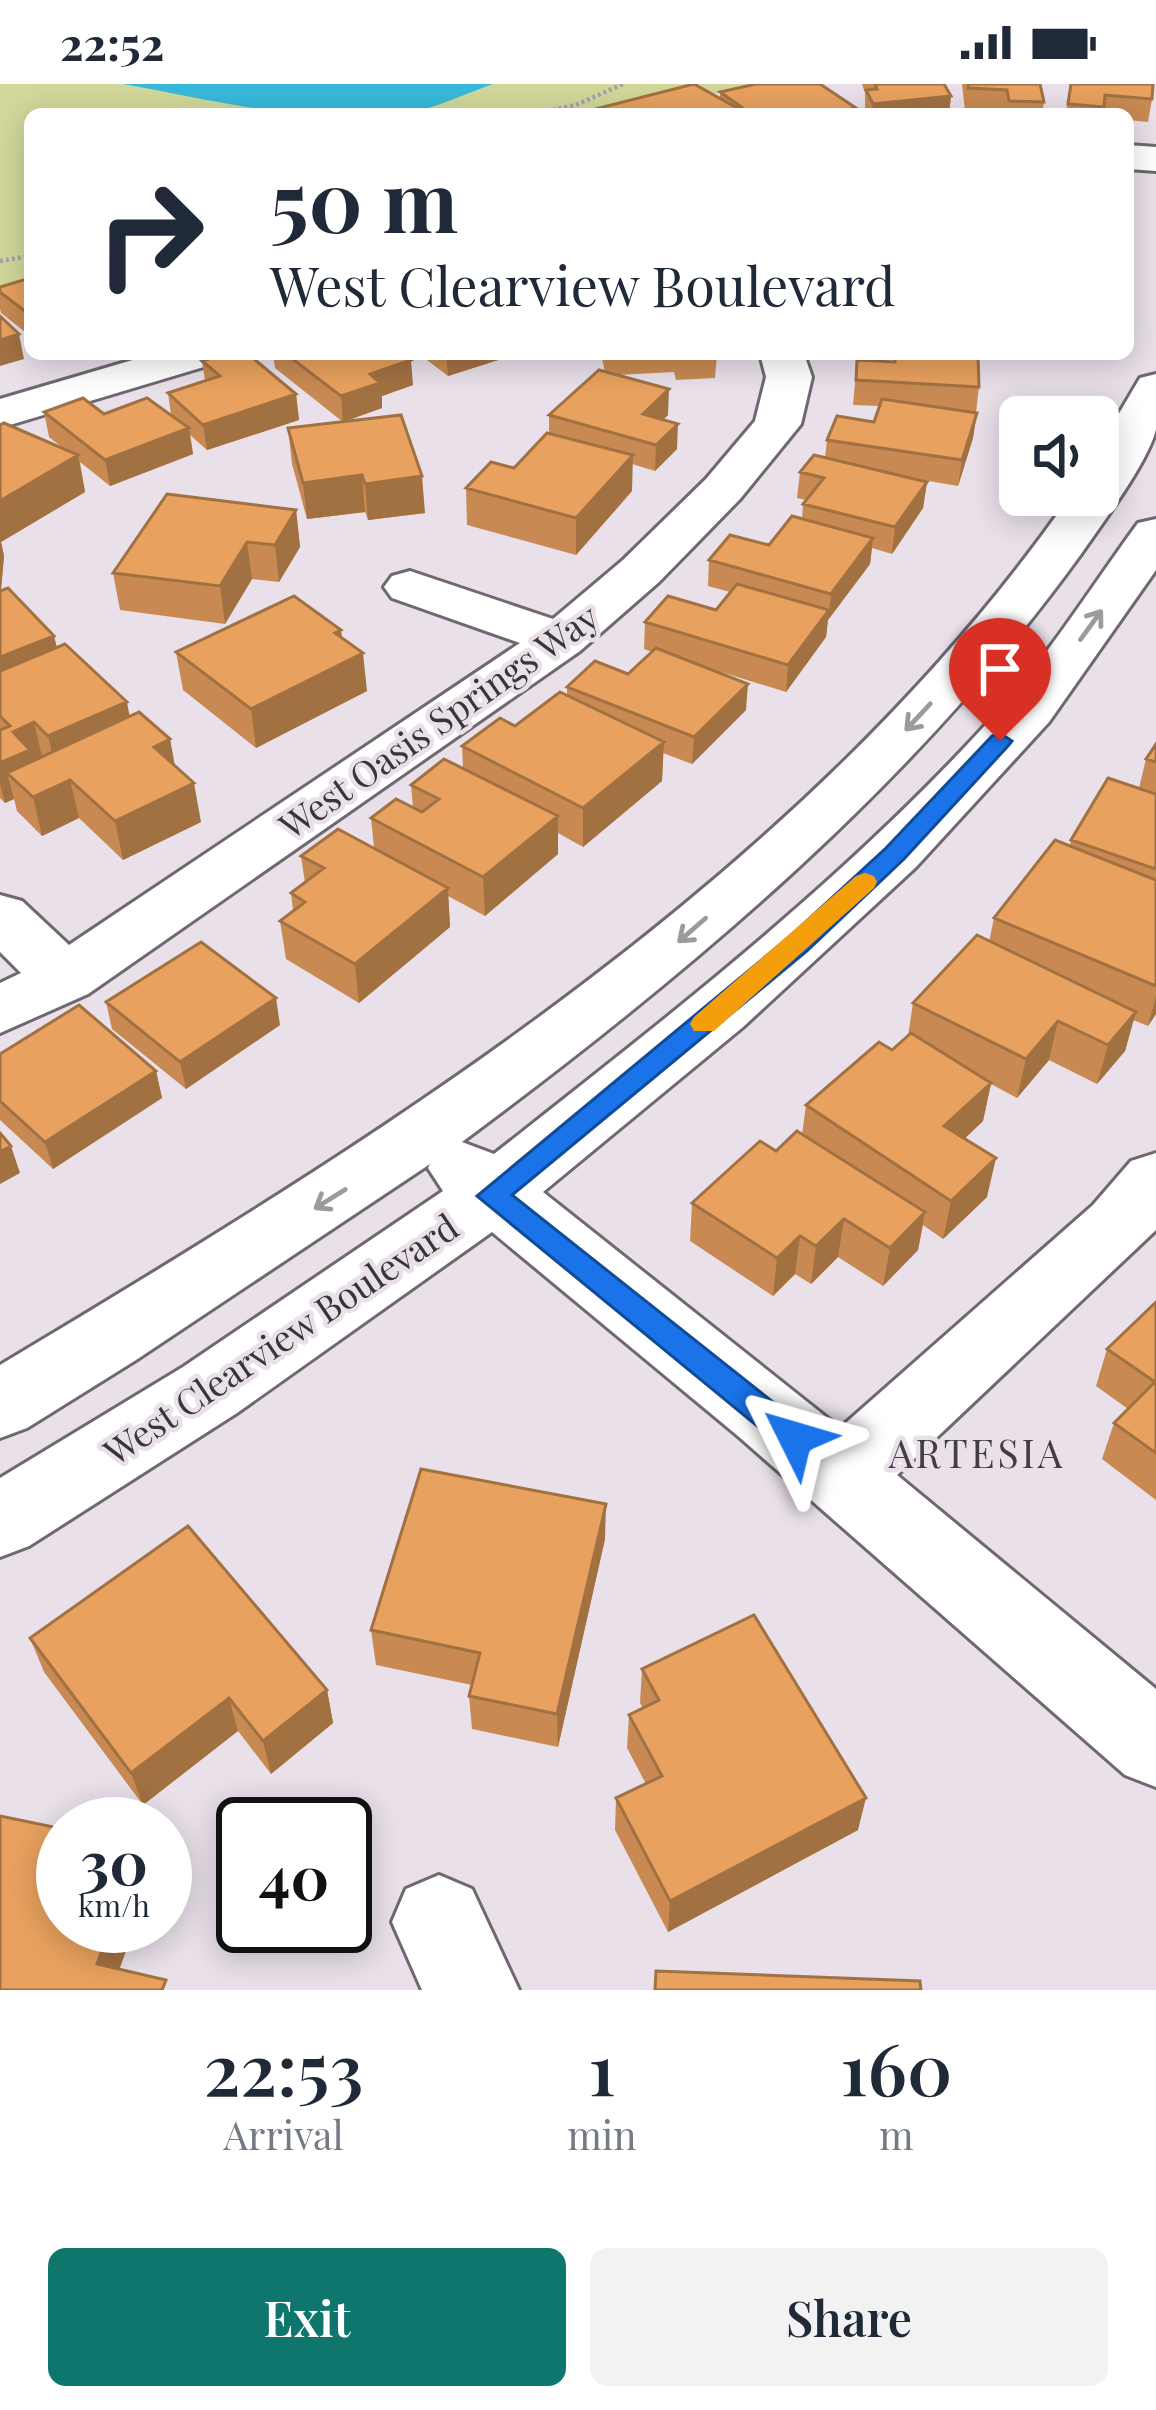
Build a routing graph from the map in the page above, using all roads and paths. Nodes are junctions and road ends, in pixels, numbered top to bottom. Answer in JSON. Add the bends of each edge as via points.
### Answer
{"nodes":[{"id":1,"x":623,"y":84,"type":"edge"},
{"id":2,"x":563,"y":108,"type":"edge"},
{"id":3,"x":181,"y":360,"type":"edge"},
{"id":4,"x":784,"y":360,"type":"edge"},
{"id":5,"x":1156,"y":388,"type":"edge"},
{"id":6,"x":0,"y":414,"type":"edge"},
{"id":7,"x":1119,"y":454,"type":"edge"},
{"id":8,"x":1082,"y":516,"type":"edge"},
{"id":9,"x":1156,"y":534,"type":"edge"},
{"id":10,"x":410,"y":587,"type":"dead end"},
{"id":11,"x":561,"y":640,"type":"junction"},
{"id":12,"x":0,"y":916,"type":"edge"},
{"id":13,"x":65,"y":978,"type":"junction"},
{"id":14,"x":0,"y":1010,"type":"edge"},
{"id":15,"x":428,"y":1134,"type":"junction"},
{"id":16,"x":1156,"y":1180,"type":"edge"},
{"id":17,"x":491,"y":1196,"type":"junction"},
{"id":18,"x":0,"y":1406,"type":"edge"},
{"id":19,"x":840,"y":1477,"type":"junction"},
{"id":20,"x":0,"y":1521,"type":"edge"},
{"id":21,"x":1156,"y":1745,"type":"edge"}],
"edges":[{"from":1,"to":2,"type":"path"},
{"from":3,"to":6,"type":"street"},
{"from":4,"to":11,"type":"street","name":"West Oasis Springs Way","via":[[789,377],[778,424],[641,571]]},
{"from":5,"to":7,"type":"street"},
{"from":8,"to":15,"type":"street","one_way":true,"via":[[914,724],[796,837],[640,975]]},
{"from":17,"to":9,"type":"street","name":"West Clearview Boulevard","one_way":true,"via":[[735,998],[895,854],[1029,710]]},
{"from":10,"to":11,"type":"street"},
{"from":11,"to":13,"type":"street","name":"West Oasis Springs Way"},
{"from":12,"to":13,"type":"street"},
{"from":13,"to":14,"type":"street","name":"West Oasis Springs Way"},
{"from":15,"to":17,"type":"street"},
{"from":15,"to":18,"type":"street","one_way":true},
{"from":16,"to":19,"type":"street","via":[[1118,1225]]},
{"from":17,"to":19,"type":"street"},
{"from":17,"to":20,"type":"street","name":"West Clearview Boulevard","via":[[210,1390]]},
{"from":19,"to":21,"type":"street"}]}
